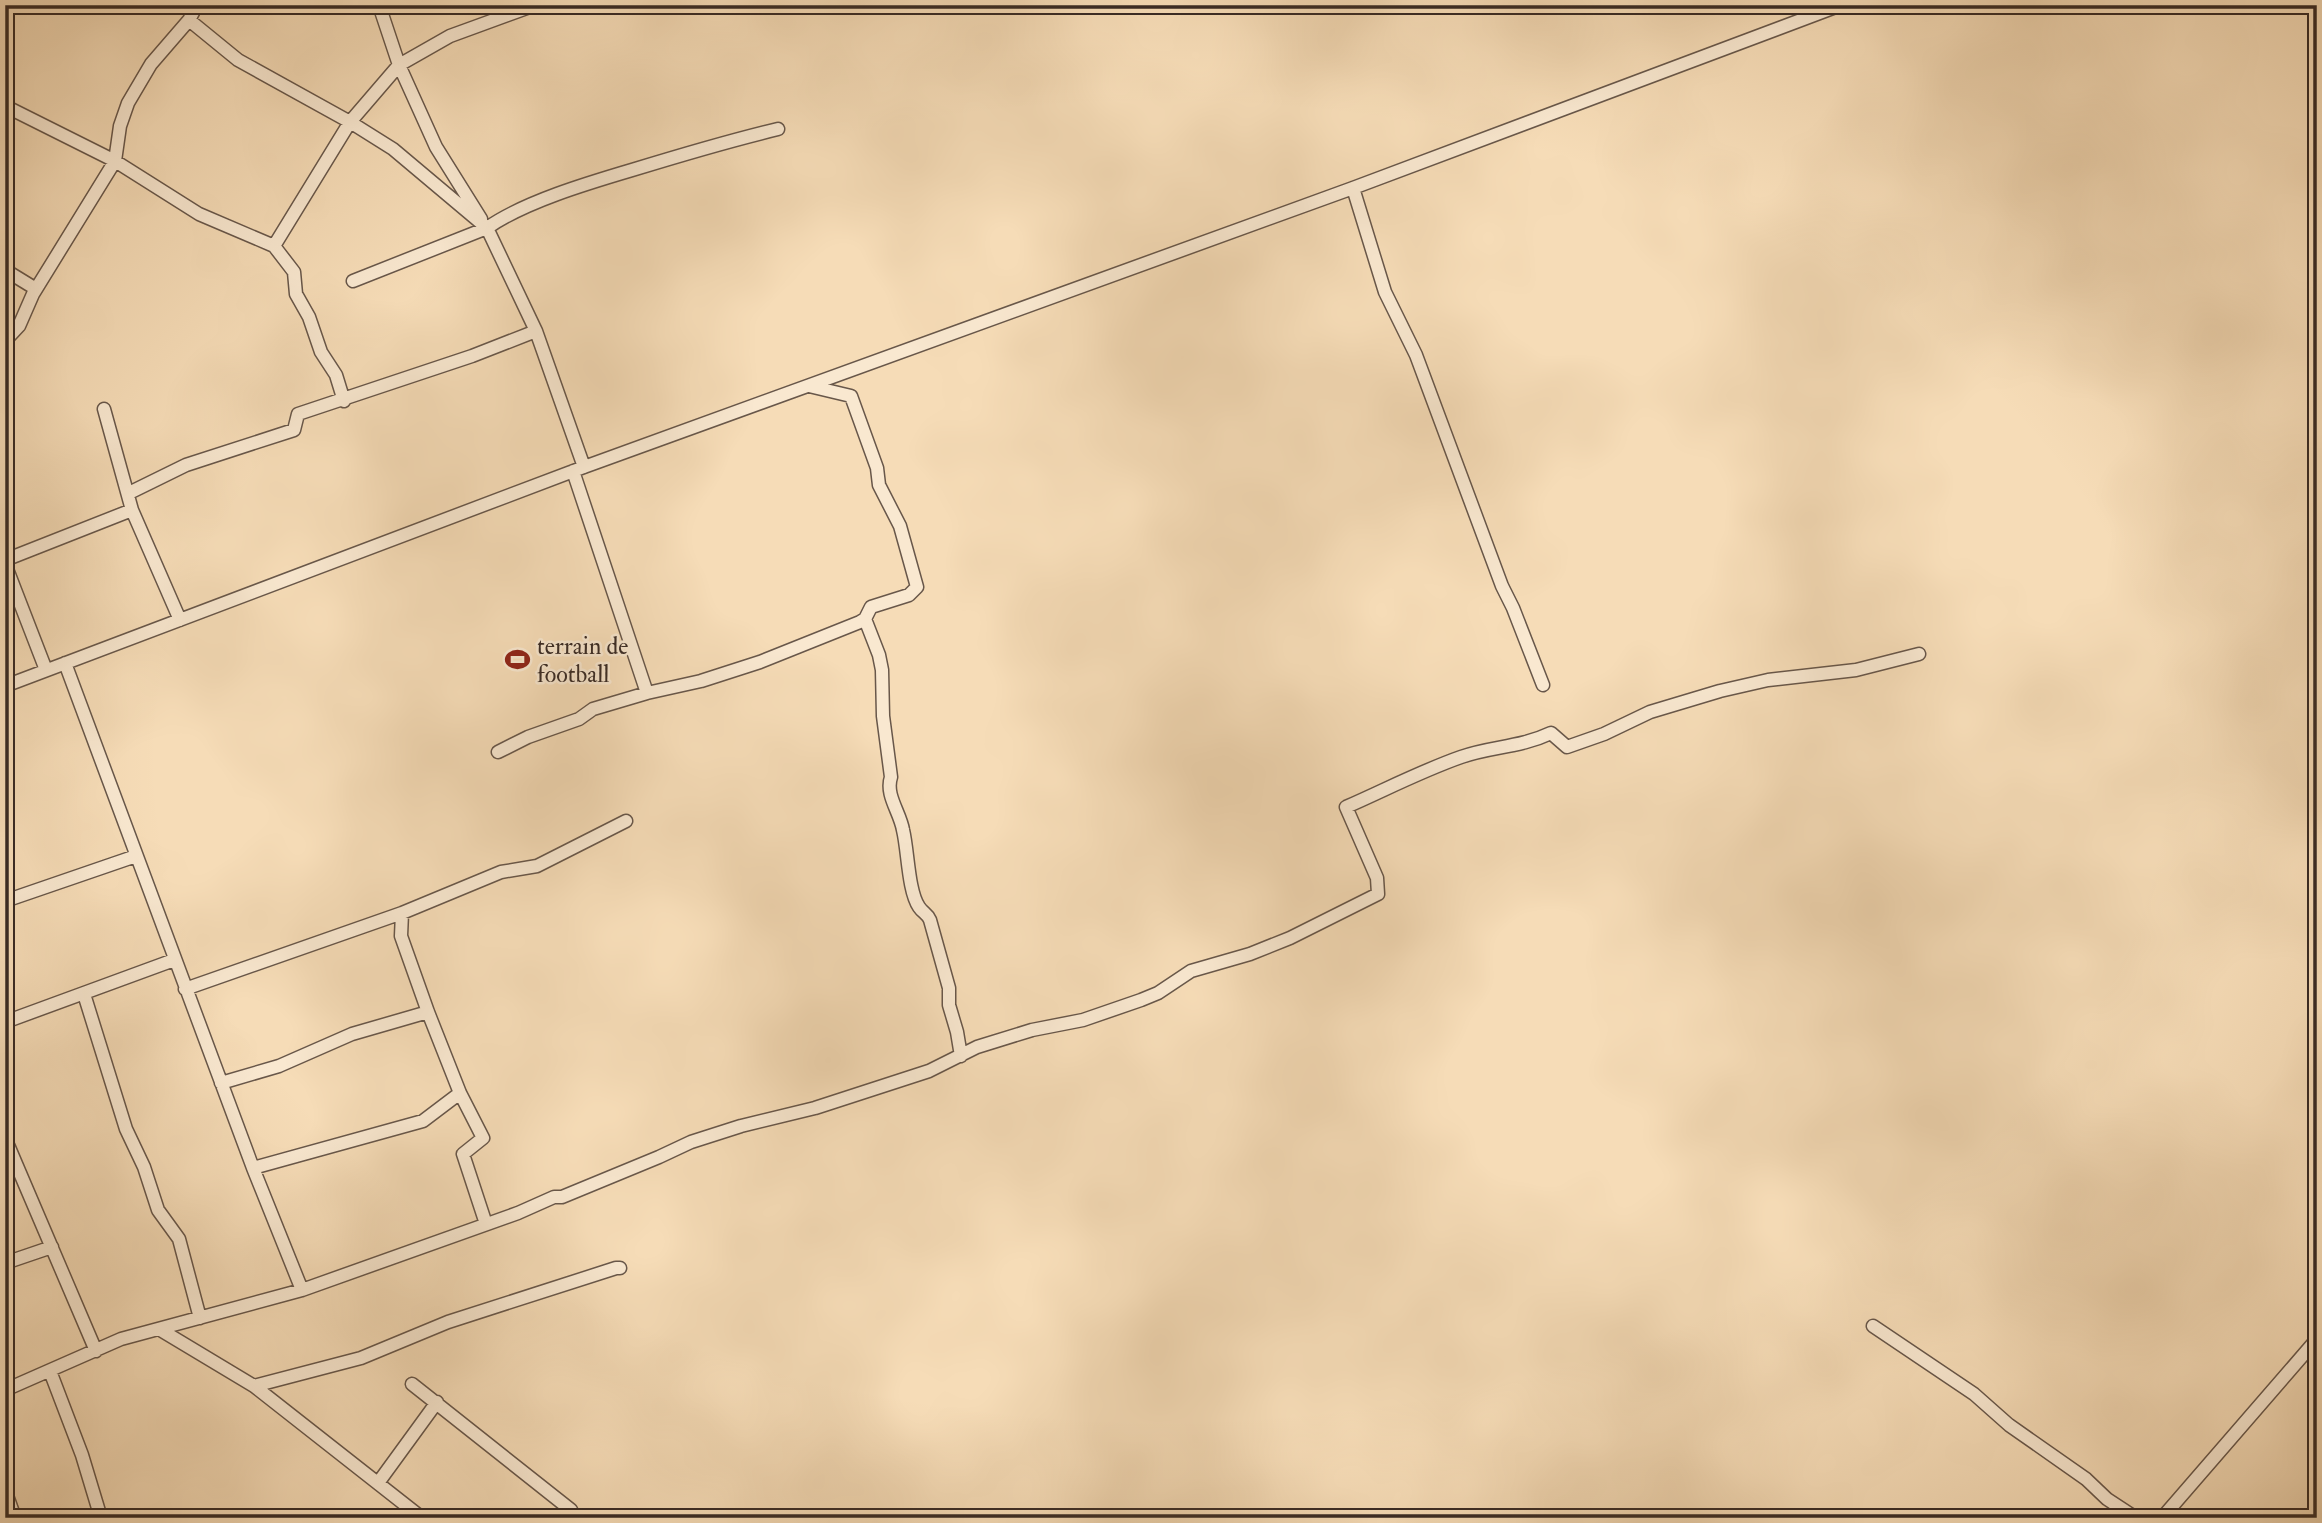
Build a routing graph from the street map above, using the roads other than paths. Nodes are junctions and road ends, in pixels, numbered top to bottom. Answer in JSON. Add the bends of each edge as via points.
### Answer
{"nodes":[{"id":1,"x":197,"y":5,"type":"edge"},
{"id":2,"x":379,"y":5,"type":"edge"},
{"id":3,"x":535,"y":5,"type":"edge"},
{"id":4,"x":1841,"y":5,"type":"edge"},
{"id":5,"x":189,"y":20,"type":"junction"},
{"id":6,"x":400,"y":65,"type":"junction"},
{"id":7,"x":5,"y":106,"type":"edge"},
{"id":8,"x":350,"y":122,"type":"junction"},
{"id":9,"x":778,"y":129,"type":"dead end"},
{"id":10,"x":115,"y":161,"type":"junction"},
{"id":11,"x":1353,"y":188,"type":"junction"},
{"id":12,"x":487,"y":228,"type":"junction"},
{"id":13,"x":274,"y":246,"type":"junction"},
{"id":14,"x":5,"y":270,"type":"edge"},
{"id":15,"x":353,"y":281,"type":"dead end"},
{"id":16,"x":36,"y":289,"type":"junction"},
{"id":17,"x":536,"y":331,"type":"junction"},
{"id":18,"x":5,"y":341,"type":"edge"},
{"id":19,"x":844,"y":373,"type":"junction"},
{"id":20,"x":808,"y":386,"type":"junction"},
{"id":21,"x":851,"y":396,"type":"junction"},
{"id":22,"x":344,"y":401,"type":"junction"},
{"id":23,"x":104,"y":409,"type":"dead end"},
{"id":24,"x":578,"y":469,"type":"junction"},
{"id":25,"x":129,"y":493,"type":"junction"},
{"id":26,"x":132,"y":510,"type":"junction"},
{"id":27,"x":5,"y":562,"type":"edge"},
{"id":28,"x":865,"y":619,"type":"junction"},
{"id":29,"x":180,"y":620,"type":"junction"},
{"id":30,"x":1919,"y":654,"type":"dead end"},
{"id":31,"x":65,"y":663,"type":"junction"},
{"id":32,"x":46,"y":670,"type":"junction"},
{"id":33,"x":1544,"y":685,"type":"dead end"},
{"id":34,"x":5,"y":686,"type":"edge"},
{"id":35,"x":647,"y":693,"type":"junction"},
{"id":36,"x":498,"y":752,"type":"dead end"},
{"id":37,"x":626,"y":821,"type":"dead end"},
{"id":38,"x":136,"y":856,"type":"junction"},
{"id":39,"x":5,"y":901,"type":"edge"},
{"id":40,"x":402,"y":913,"type":"junction"},
{"id":41,"x":174,"y":960,"type":"junction"},
{"id":42,"x":185,"y":989,"type":"junction"},
{"id":43,"x":85,"y":994,"type":"junction"},
{"id":44,"x":428,"y":1012,"type":"junction"},
{"id":45,"x":5,"y":1022,"type":"edge"},
{"id":46,"x":961,"y":1056,"type":"junction"},
{"id":47,"x":221,"y":1083,"type":"junction"},
{"id":48,"x":460,"y":1093,"type":"junction"},
{"id":49,"x":5,"y":1138,"type":"edge"},
{"id":50,"x":253,"y":1168,"type":"junction"},
{"id":51,"x":486,"y":1224,"type":"junction"},
{"id":52,"x":52,"y":1247,"type":"junction"},
{"id":53,"x":5,"y":1263,"type":"edge"},
{"id":54,"x":620,"y":1268,"type":"dead end"},
{"id":55,"x":302,"y":1290,"type":"junction"},
{"id":56,"x":200,"y":1318,"type":"junction"},
{"id":57,"x":1873,"y":1326,"type":"dead end"},
{"id":58,"x":159,"y":1329,"type":"junction"},
{"id":59,"x":2317,"y":1339,"type":"edge"},
{"id":60,"x":96,"y":1351,"type":"junction"},
{"id":61,"x":50,"y":1371,"type":"junction"},
{"id":62,"x":412,"y":1384,"type":"dead end"},
{"id":63,"x":254,"y":1386,"type":"junction"},
{"id":64,"x":5,"y":1390,"type":"edge"},
{"id":65,"x":437,"y":1402,"type":"junction"},
{"id":66,"x":378,"y":1483,"type":"junction"},
{"id":67,"x":5,"y":1490,"type":"edge"},
{"id":68,"x":15,"y":1518,"type":"edge"},
{"id":69,"x":101,"y":1518,"type":"edge"},
{"id":70,"x":422,"y":1518,"type":"edge"},
{"id":71,"x":575,"y":1518,"type":"edge"},
{"id":72,"x":2136,"y":1518,"type":"edge"},
{"id":73,"x":2162,"y":1518,"type":"edge"}],
"edges":[{"from":1,"to":5,"type":"street"},
{"from":2,"to":6,"type":"street"},
{"from":3,"to":6,"type":"street","via":[[450,36]]},
{"from":4,"to":11,"type":"street"},
{"from":5,"to":8,"type":"street","via":[[238,60]]},
{"from":5,"to":10,"type":"street","via":[[151,64],[128,103]]},
{"from":6,"to":8,"type":"street"},
{"from":6,"to":12,"type":"street","via":[[436,147]]},
{"from":7,"to":10,"type":"street"},
{"from":8,"to":12,"type":"street","via":[[393,149]]},
{"from":8,"to":13,"type":"street"},
{"from":9,"to":12,"type":"street","via":[[593,181]]},
{"from":10,"to":13,"type":"street","via":[[199,215]]},
{"from":10,"to":16,"type":"street"},
{"from":11,"to":19,"type":"street"},
{"from":11,"to":33,"type":"street","via":[[1385,292],[1416,355]]},
{"from":12,"to":15,"type":"street"},
{"from":12,"to":17,"type":"street"},
{"from":13,"to":22,"type":"street","via":[[294,272],[296,294]]},
{"from":14,"to":16,"type":"street"},
{"from":16,"to":18,"type":"street","via":[[19,326]]},
{"from":17,"to":22,"type":"street"},
{"from":17,"to":24,"type":"street"},
{"from":19,"to":20,"type":"street"},
{"from":19,"to":21,"type":"street"},
{"from":20,"to":21,"type":"street"},
{"from":20,"to":24,"type":"street"},
{"from":21,"to":28,"type":"street","via":[[879,485],[900,526],[917,587],[909,595],[871,607]]},
{"from":22,"to":25,"type":"street","via":[[298,414],[294,430],[186,465]]},
{"from":23,"to":25,"type":"street"},
{"from":24,"to":29,"type":"street"},
{"from":24,"to":35,"type":"street"},
{"from":25,"to":26,"type":"street"},
{"from":26,"to":27,"type":"street"},
{"from":26,"to":29,"type":"street"},
{"from":27,"to":32,"type":"street"},
{"from":28,"to":35,"type":"street","via":[[760,662]]},
{"from":28,"to":46,"type":"street","via":[[882,670],[891,777],[888,787],[904,831],[919,908],[930,920],[945,972]]},
{"from":29,"to":31,"type":"street"},
{"from":30,"to":46,"type":"street","via":[[1856,670],[1768,680],[1720,691],[1650,712],[1567,747],[1551,733],[1529,743],[1465,755],[1407,777],[1346,807],[1377,878],[1378,894],[1290,938],[1191,971],[1141,1000],[1083,1020],[1032,1030]]},
{"from":31,"to":32,"type":"street"},
{"from":31,"to":38,"type":"street"},
{"from":32,"to":34,"type":"street"},
{"from":35,"to":36,"type":"street","via":[[593,709]]},
{"from":37,"to":40,"type":"street","via":[[537,866],[501,872]]},
{"from":38,"to":39,"type":"street"},
{"from":38,"to":41,"type":"street"},
{"from":40,"to":42,"type":"street"},
{"from":40,"to":44,"type":"street","via":[[401,936]]},
{"from":41,"to":42,"type":"street"},
{"from":41,"to":43,"type":"street"},
{"from":42,"to":47,"type":"street"},
{"from":43,"to":45,"type":"street"},
{"from":43,"to":56,"type":"street","via":[[126,1129],[158,1210],[179,1239]]},
{"from":44,"to":47,"type":"street","via":[[352,1034],[279,1066]]},
{"from":44,"to":48,"type":"street"},
{"from":46,"to":51,"type":"street","via":[[816,1108],[691,1142],[618,1175]]},
{"from":47,"to":50,"type":"street"},
{"from":48,"to":50,"type":"street","via":[[423,1121]]},
{"from":48,"to":51,"type":"street","via":[[484,1138],[463,1154]]},
{"from":49,"to":52,"type":"street"},
{"from":50,"to":55,"type":"street"},
{"from":51,"to":55,"type":"street"},
{"from":52,"to":53,"type":"street"},
{"from":52,"to":60,"type":"street"},
{"from":54,"to":63,"type":"street","via":[[448,1322],[361,1358]]},
{"from":55,"to":56,"type":"street"},
{"from":56,"to":58,"type":"street"},
{"from":57,"to":72,"type":"street","via":[[1974,1394]]},
{"from":58,"to":60,"type":"street"},
{"from":58,"to":63,"type":"street"},
{"from":59,"to":73,"type":"street"},
{"from":60,"to":61,"type":"street"},
{"from":61,"to":64,"type":"street"},
{"from":61,"to":69,"type":"street"},
{"from":62,"to":65,"type":"street"},
{"from":63,"to":66,"type":"street"},
{"from":65,"to":66,"type":"street"},
{"from":65,"to":71,"type":"street","via":[[571,1510]]},
{"from":66,"to":70,"type":"street"},
{"from":67,"to":68,"type":"street"}]}
